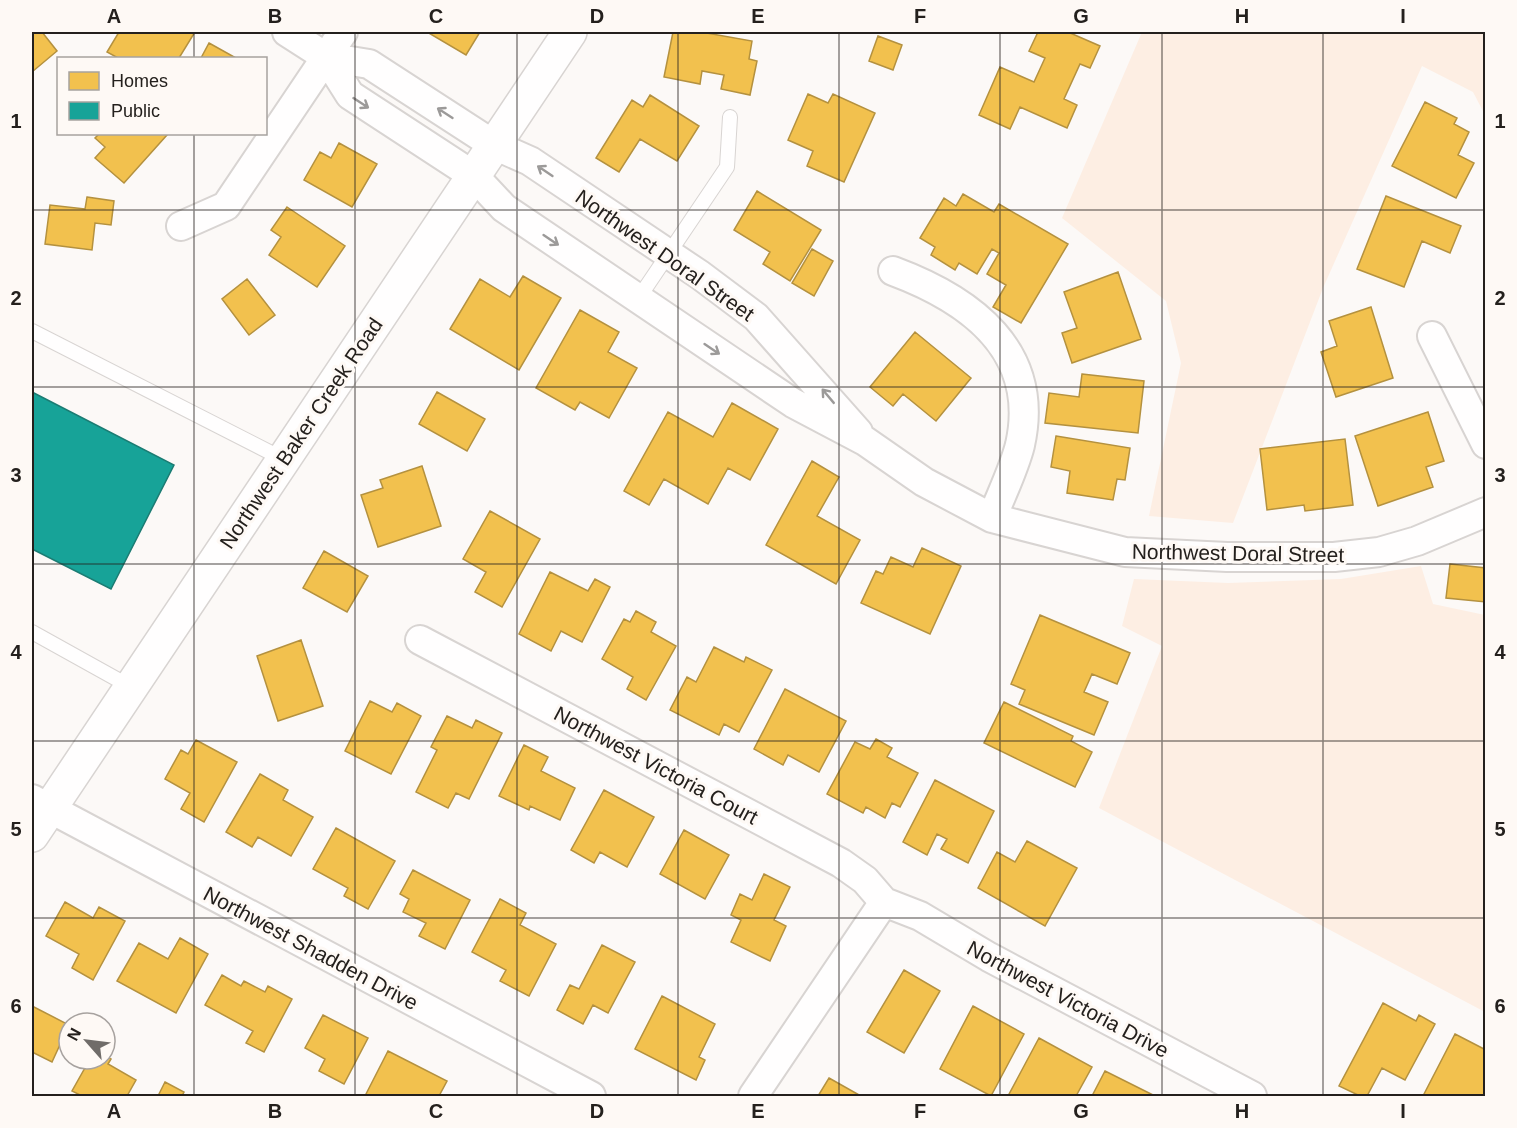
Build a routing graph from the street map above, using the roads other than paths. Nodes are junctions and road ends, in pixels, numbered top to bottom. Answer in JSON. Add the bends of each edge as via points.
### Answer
{"nodes":[{"id":1,"x":287,"y":32,"type":"edge"},
{"id":2,"x":343,"y":32,"type":"edge"},
{"id":3,"x":570,"y":32,"type":"edge"},
{"id":4,"x":326,"y":57,"type":"junction"},
{"id":5,"x":730,"y":117,"type":"dead end"},
{"id":6,"x":494,"y":145,"type":"junction"},
{"id":7,"x":474,"y":176,"type":"junction"},
{"id":8,"x":181,"y":226,"type":"dead end"},
{"id":9,"x":669,"y":253,"type":"junction"},
{"id":10,"x":894,"y":271,"type":"dead end"},
{"id":11,"x":638,"y":299,"type":"junction"},
{"id":12,"x":32,"y":331,"type":"edge"},
{"id":13,"x":1432,"y":336,"type":"dead end"},
{"id":14,"x":865,"y":441,"type":"junction"},
{"id":15,"x":1485,"y":444,"type":"edge"},
{"id":16,"x":284,"y":459,"type":"junction"},
{"id":17,"x":1485,"y":512,"type":"edge"},
{"id":18,"x":992,"y":518,"type":"junction"},
{"id":19,"x":32,"y":632,"type":"edge"},
{"id":20,"x":420,"y":640,"type":"dead end"},
{"id":21,"x":131,"y":687,"type":"junction"},
{"id":22,"x":37,"y":814,"type":"edge"},
{"id":23,"x":885,"y":902,"type":"junction"},
{"id":24,"x":591,"y":1096,"type":"edge"},
{"id":25,"x":753,"y":1096,"type":"edge"},
{"id":26,"x":1252,"y":1096,"type":"edge"}],
"edges":[{"from":1,"to":4,"type":"street"},
{"from":2,"to":4,"type":"street"},
{"from":3,"to":6,"type":"main road","name":"Northwest Baker Creek Road"},
{"from":6,"to":4,"type":"street","name":"Northwest Doral Street","one_way":true,"via":[[369,64]]},
{"from":4,"to":7,"type":"street","name":"Northwest Doral Street","one_way":true,"via":[[350,95]]},
{"from":4,"to":8,"type":"street","via":[[226,206]]},
{"from":5,"to":9,"type":"lane","via":[[727,168]]},
{"from":6,"to":7,"type":"main road","name":"Northwest Baker Creek Road"},
{"from":9,"to":6,"type":"street","name":"Northwest Doral Street","one_way":true,"via":[[530,161]]},
{"from":7,"to":11,"type":"street","name":"Northwest Doral Street","one_way":true,"via":[[504,208]]},
{"from":7,"to":16,"type":"main road","name":"Northwest Baker Creek Road"},
{"from":9,"to":11,"type":"lane"},
{"from":14,"to":9,"type":"street","name":"Northwest Doral Street","one_way":true,"via":[[756,316]]},
{"from":10,"to":18,"type":"street","via":[[927,283],[980,317],[1006,346],[1020,382],[1023,411],[1020,446]]},
{"from":11,"to":14,"type":"street","name":"Northwest Doral Street","one_way":true,"via":[[793,403]]},
{"from":12,"to":16,"type":"lane"},
{"from":13,"to":15,"type":"street"},
{"from":14,"to":18,"type":"street","name":"Northwest Doral Street","via":[[924,482]]},
{"from":16,"to":21,"type":"main road","name":"Northwest Baker Creek Road"},
{"from":17,"to":18,"type":"street","name":"Northwest Doral Street","via":[[1417,541],[1379,552],[1334,557],[1125,552]]},
{"from":19,"to":21,"type":"lane"},
{"from":20,"to":23,"type":"street","name":"Northwest Victoria Court","via":[[840,863]]},
{"from":21,"to":22,"type":"main road","name":"Northwest Baker Creek Road"},
{"from":22,"to":24,"type":"street","name":"Northwest Shadden Drive"},
{"from":23,"to":25,"type":"street"},
{"from":23,"to":26,"type":"street","name":"Northwest Victoria Drive","via":[[920,916],[989,957]]}]}
